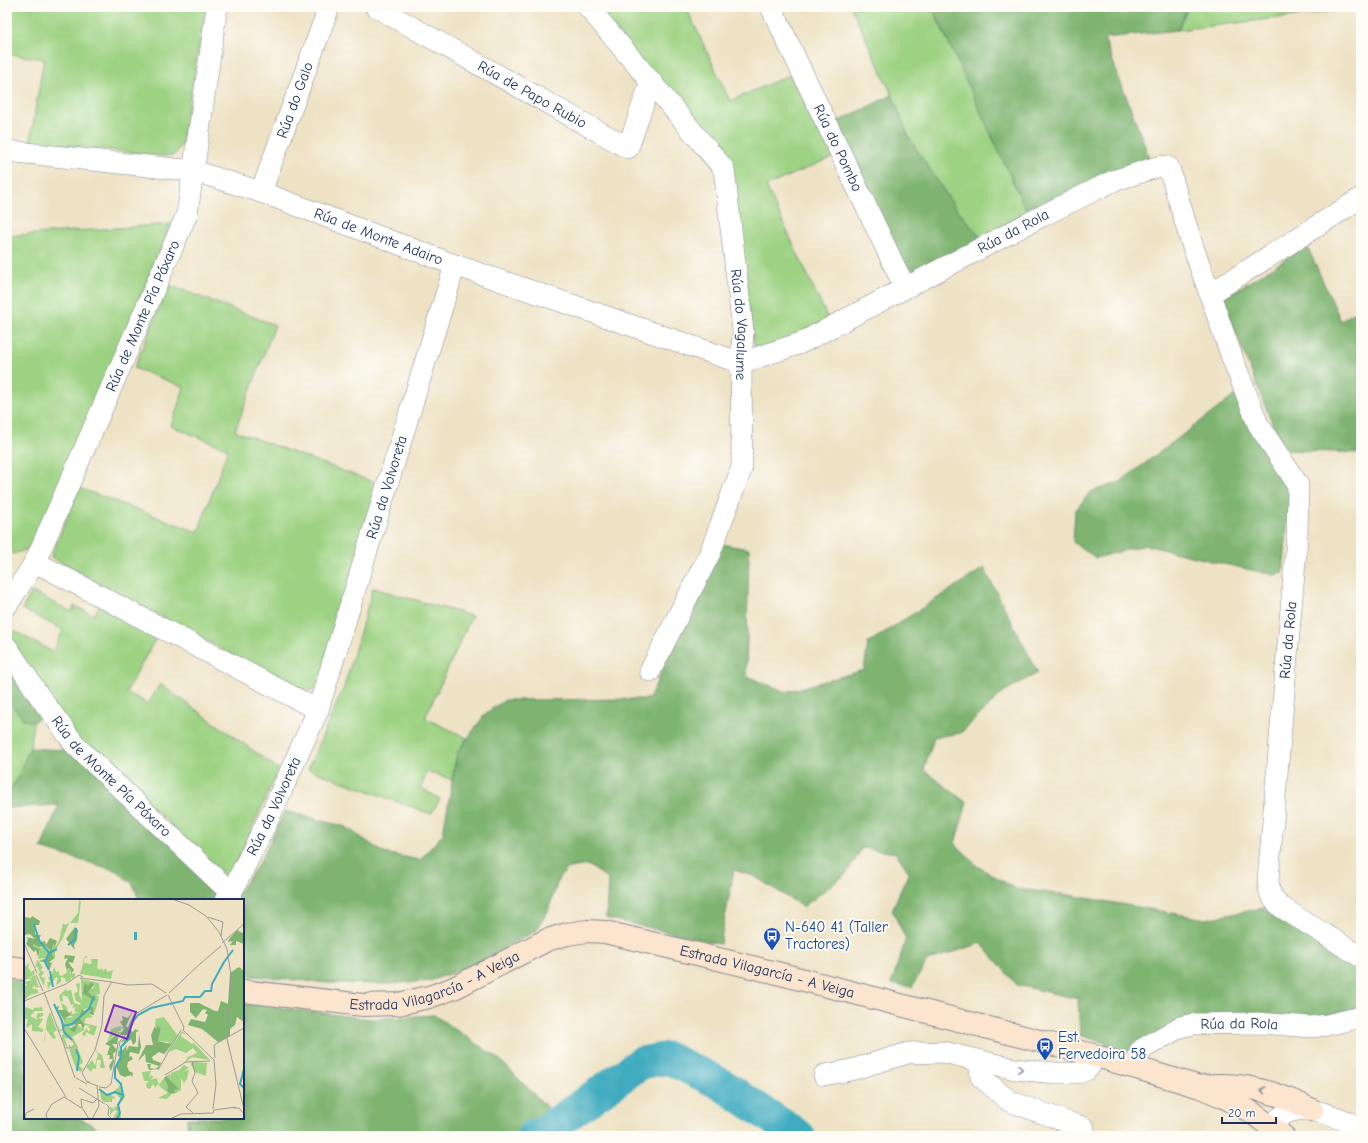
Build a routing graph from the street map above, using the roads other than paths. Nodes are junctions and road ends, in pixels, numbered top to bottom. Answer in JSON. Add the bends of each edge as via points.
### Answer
{"nodes":[{"id":1,"x":217,"y":7,"type":"edge"},
{"id":2,"x":329,"y":7,"type":"edge"},
{"id":3,"x":376,"y":7,"type":"edge"},
{"id":4,"x":588,"y":7,"type":"edge"},
{"id":5,"x":771,"y":7,"type":"edge"},
{"id":6,"x":651,"y":82,"type":"junction"},
{"id":7,"x":7,"y":151,"type":"edge"},
{"id":8,"x":194,"y":171,"type":"junction"},
{"id":9,"x":261,"y":192,"type":"junction"},
{"id":10,"x":1361,"y":198,"type":"edge"},
{"id":11,"x":455,"y":265,"type":"junction"},
{"id":12,"x":905,"y":288,"type":"junction"},
{"id":13,"x":1210,"y":294,"type":"junction"},
{"id":14,"x":741,"y":363,"type":"junction"},
{"id":15,"x":35,"y":562,"type":"junction"},
{"id":16,"x":7,"y":605,"type":"edge"},
{"id":17,"x":7,"y":647,"type":"edge"},
{"id":18,"x":650,"y":672,"type":"dead end"},
{"id":19,"x":318,"y":710,"type":"junction"},
{"id":20,"x":228,"y":896,"type":"edge"},
{"id":21,"x":1361,"y":957,"type":"edge"},
{"id":22,"x":7,"y":967,"type":"edge"},
{"id":23,"x":24,"y":969,"type":"edge"},
{"id":24,"x":244,"y":991,"type":"edge"},
{"id":25,"x":1361,"y":1017,"type":"edge"},
{"id":26,"x":1093,"y":1056,"type":"junction"},
{"id":27,"x":982,"y":1061,"type":"junction"},
{"id":28,"x":1135,"y":1068,"type":"junction"},
{"id":29,"x":824,"y":1075,"type":"dead end"},
{"id":30,"x":1200,"y":1087,"type":"junction"},
{"id":31,"x":1312,"y":1110,"type":"junction"},
{"id":32,"x":1361,"y":1127,"type":"edge"},
{"id":33,"x":1084,"y":1128,"type":"dead end"},
{"id":34,"x":1277,"y":1131,"type":"edge"}],
"edges":[{"from":1,"to":8,"type":"street","name":"Rúa de Monte Pía Páxaro"},
{"from":2,"to":9,"type":"street","name":"Rúa do Galo"},
{"from":3,"to":6,"type":"street","name":"Rúa de Papo Rubio","via":[[628,148]]},
{"from":4,"to":6,"type":"street","name":"Rúa do Vagalume"},
{"from":5,"to":12,"type":"street","name":"Rúa do Pombo"},
{"from":6,"to":14,"type":"street","name":"Rúa do Vagalume","via":[[724,169],[743,331]]},
{"from":7,"to":8,"type":"street","name":"Rúa de Monte Adairo"},
{"from":8,"to":9,"type":"street","name":"Rúa de Monte Adairo"},
{"from":8,"to":15,"type":"street","name":"Rúa de Monte Pía Páxaro","via":[[187,214]]},
{"from":9,"to":11,"type":"street","name":"Rúa de Monte Adairo"},
{"from":10,"to":13,"type":"street"},
{"from":11,"to":14,"type":"street","name":"Rúa de Monte Adairo"},
{"from":11,"to":19,"type":"street","name":"Rúa da Volvoreta"},
{"from":12,"to":13,"type":"street","name":"Rúa da Rola","via":[[1113,181],[1165,166],[1169,168],[1172,176],[1191,242]]},
{"from":12,"to":14,"type":"street","name":"Rúa da Rola","via":[[801,343]]},
{"from":13,"to":21,"type":"street","name":"Rúa da Rola","via":[[1258,424],[1298,485],[1297,538],[1269,891],[1274,901]]},
{"from":14,"to":18,"type":"street","name":"Rúa do Vagalume","via":[[742,467],[710,553]]},
{"from":15,"to":16,"type":"street","name":"Rúa de Monte Pía Páxaro"},
{"from":15,"to":19,"type":"street"},
{"from":17,"to":20,"type":"street","name":"Rúa de Monte Pía Páxaro","via":[[76,746]]},
{"from":19,"to":20,"type":"street","name":"Rúa da Volvoreta","via":[[270,816]]},
{"from":22,"to":23,"type":"main road"},
{"from":24,"to":26,"type":"main road","name":"Estrada Vilagarcía - A Veiga","via":[[362,1005],[398,1004],[454,988],[547,940],[587,931],[605,932],[781,974]]},
{"from":25,"to":28,"type":"street","name":"Rúa da Rola","via":[[1311,1027],[1258,1023],[1194,1024],[1180,1027],[1140,1051]]},
{"from":27,"to":26,"type":"street","one_way":true,"via":[[1015,1069],[1079,1073],[1090,1066]]},
{"from":26,"to":28,"type":"main road","name":"Estrada Vilagarcía - A Veiga"},
{"from":27,"to":29,"type":"street","via":[[943,1052],[908,1053],[851,1070]]},
{"from":27,"to":33,"type":"street","via":[[981,1077],[1009,1101]]},
{"from":28,"to":30,"type":"main road","name":"Estrada Vilagarcía - A Veiga"},
{"from":31,"to":30,"type":"main road","one_way":true,"via":[[1272,1092],[1222,1085]]},
{"from":30,"to":34,"type":"main road","name":"Estrada Vilagarcía - A Veiga","via":[[1251,1112]]},
{"from":31,"to":32,"type":"street"},
{"from":31,"to":34,"type":"street","via":[[1294,1110],[1285,1114]]}]}
